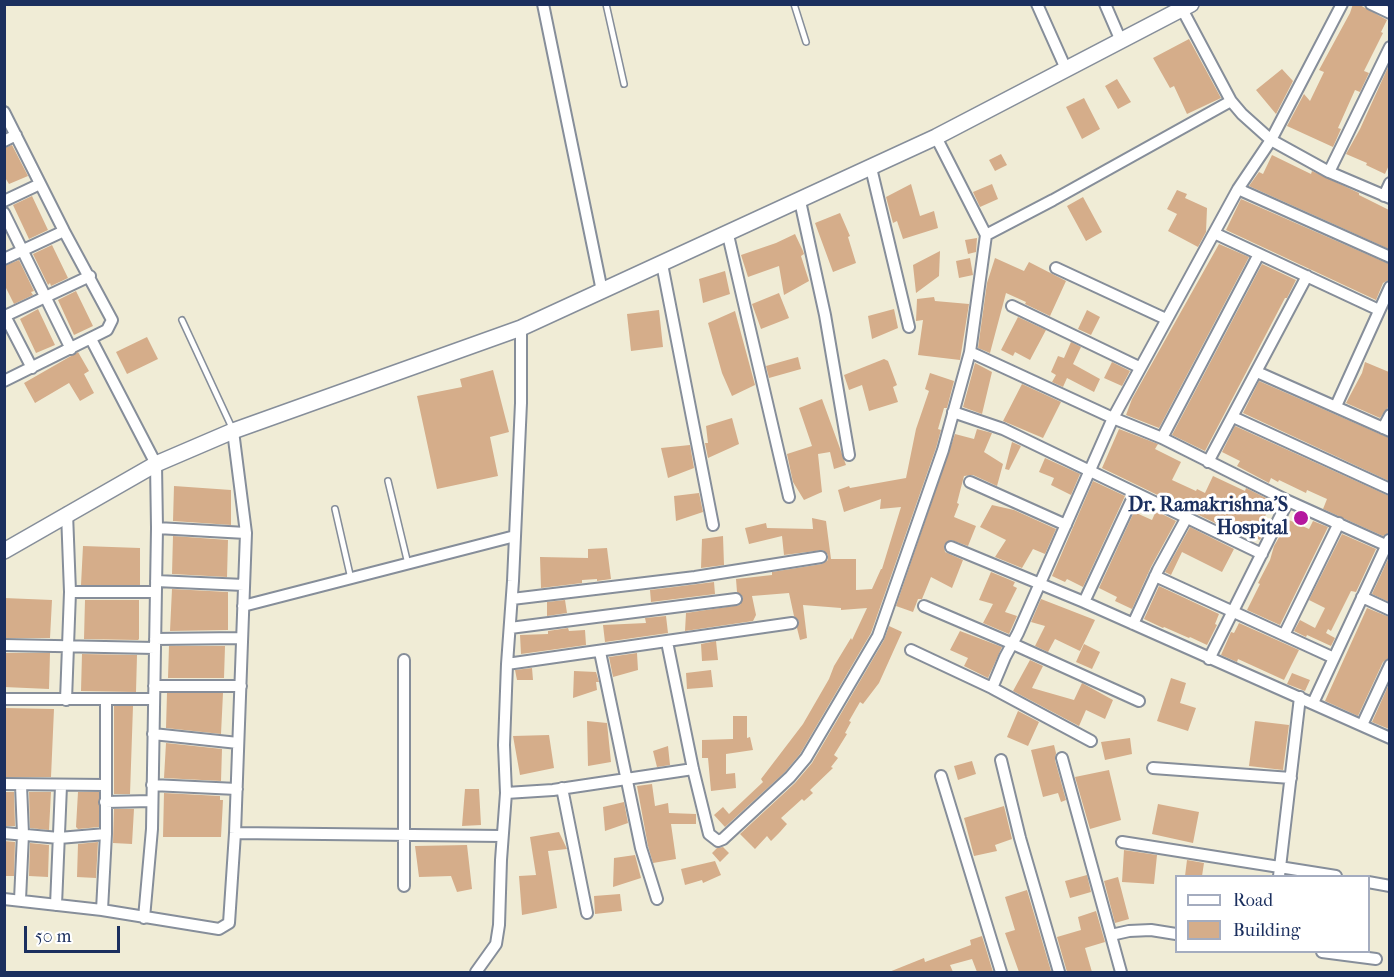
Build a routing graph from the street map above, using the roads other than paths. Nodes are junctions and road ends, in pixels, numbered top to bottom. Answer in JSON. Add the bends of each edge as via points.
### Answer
{"nodes":[{"id":1,"x":543,"y":4,"type":"edge"},
{"id":2,"x":606,"y":4,"type":"edge"},
{"id":3,"x":794,"y":4,"type":"edge"},
{"id":4,"x":1036,"y":4,"type":"edge"},
{"id":5,"x":1106,"y":4,"type":"edge"},
{"id":6,"x":1342,"y":4,"type":"edge"},
{"id":7,"x":1371,"y":4,"type":"edge"},
{"id":8,"x":1186,"y":7,"type":"edge"},
{"id":9,"x":1389,"y":13,"type":"edge"},
{"id":10,"x":1121,"y":41,"type":"junction"},
{"id":11,"x":806,"y":42,"type":"dead end"},
{"id":12,"x":1389,"y":48,"type":"edge"},
{"id":13,"x":1066,"y":69,"type":"junction"},
{"id":14,"x":624,"y":84,"type":"dead end"},
{"id":15,"x":1231,"y":101,"type":"junction"},
{"id":16,"x":4,"y":112,"type":"edge"},
{"id":17,"x":16,"y":135,"type":"junction"},
{"id":18,"x":936,"y":137,"type":"junction"},
{"id":19,"x":1271,"y":140,"type":"junction"},
{"id":20,"x":4,"y":141,"type":"edge"},
{"id":21,"x":871,"y":168,"type":"junction"},
{"id":22,"x":1329,"y":172,"type":"junction"},
{"id":23,"x":1389,"y":183,"type":"edge"},
{"id":24,"x":40,"y":184,"type":"junction"},
{"id":25,"x":1238,"y":189,"type":"junction"},
{"id":26,"x":1387,"y":197,"type":"edge"},
{"id":27,"x":4,"y":201,"type":"edge"},
{"id":28,"x":800,"y":201,"type":"junction"},
{"id":29,"x":4,"y":213,"type":"edge"},
{"id":30,"x":64,"y":231,"type":"junction"},
{"id":31,"x":1214,"y":232,"type":"junction"},
{"id":32,"x":728,"y":235,"type":"junction"},
{"id":33,"x":986,"y":235,"type":"junction"},
{"id":34,"x":22,"y":250,"type":"junction"},
{"id":35,"x":1259,"y":254,"type":"junction"},
{"id":36,"x":1389,"y":257,"type":"edge"},
{"id":37,"x":4,"y":259,"type":"edge"},
{"id":38,"x":662,"y":264,"type":"junction"},
{"id":39,"x":1056,"y":268,"type":"dead end"},
{"id":40,"x":90,"y":276,"type":"junction"},
{"id":41,"x":1307,"y":276,"type":"junction"},
{"id":42,"x":1389,"y":287,"type":"edge"},
{"id":43,"x":602,"y":291,"type":"junction"},
{"id":44,"x":44,"y":297,"type":"junction"},
{"id":45,"x":1011,"y":306,"type":"dead end"},
{"id":46,"x":1379,"y":310,"type":"junction"},
{"id":47,"x":1166,"y":319,"type":"junction"},
{"id":48,"x":182,"y":320,"type":"dead end"},
{"id":49,"x":909,"y":327,"type":"dead end"},
{"id":50,"x":521,"y":328,"type":"junction"},
{"id":51,"x":91,"y":339,"type":"junction"},
{"id":52,"x":71,"y":349,"type":"junction"},
{"id":53,"x":970,"y":352,"type":"junction"},
{"id":54,"x":1139,"y":367,"type":"junction"},
{"id":55,"x":32,"y":368,"type":"junction"},
{"id":56,"x":1257,"y":372,"type":"junction"},
{"id":57,"x":4,"y":381,"type":"edge"},
{"id":58,"x":1336,"y":406,"type":"junction"},
{"id":59,"x":953,"y":412,"type":"junction"},
{"id":60,"x":1389,"y":414,"type":"edge"},
{"id":61,"x":1233,"y":417,"type":"junction"},
{"id":62,"x":1113,"y":418,"type":"junction"},
{"id":63,"x":1386,"y":430,"type":"edge"},
{"id":64,"x":233,"y":431,"type":"junction"},
{"id":65,"x":1162,"y":438,"type":"junction"},
{"id":66,"x":849,"y":455,"type":"dead end"},
{"id":67,"x":1208,"y":462,"type":"junction"},
{"id":68,"x":156,"y":464,"type":"junction"},
{"id":69,"x":1089,"y":470,"type":"junction"},
{"id":70,"x":388,"y":481,"type":"dead end"},
{"id":71,"x":970,"y":482,"type":"dead end"},
{"id":72,"x":1389,"y":489,"type":"edge"},
{"id":73,"x":1135,"y":493,"type":"junction"},
{"id":74,"x":789,"y":497,"type":"dead end"},
{"id":75,"x":1288,"y":501,"type":"junction"},
{"id":76,"x":335,"y":509,"type":"dead end"},
{"id":77,"x":67,"y":513,"type":"junction"},
{"id":78,"x":1187,"y":517,"type":"junction"},
{"id":79,"x":1339,"y":523,"type":"junction"},
{"id":80,"x":713,"y":525,"type":"dead end"},
{"id":81,"x":1066,"y":525,"type":"junction"},
{"id":82,"x":157,"y":528,"type":"junction"},
{"id":83,"x":246,"y":533,"type":"junction"},
{"id":84,"x":515,"y":537,"type":"junction"},
{"id":85,"x":1388,"y":544,"type":"edge"},
{"id":86,"x":951,"y":547,"type":"dead end"},
{"id":87,"x":4,"y":551,"type":"edge"},
{"id":88,"x":1262,"y":554,"type":"junction"},
{"id":89,"x":821,"y":557,"type":"dead end"},
{"id":90,"x":408,"y":564,"type":"junction"},
{"id":91,"x":1155,"y":576,"type":"junction"},
{"id":92,"x":351,"y":579,"type":"junction"},
{"id":93,"x":244,"y":585,"type":"junction"},
{"id":94,"x":1040,"y":585,"type":"junction"},
{"id":95,"x":156,"y":586,"type":"junction"},
{"id":96,"x":70,"y":592,"type":"junction"},
{"id":97,"x":1362,"y":597,"type":"junction"},
{"id":98,"x":512,"y":599,"type":"junction"},
{"id":99,"x":736,"y":599,"type":"dead end"},
{"id":100,"x":1084,"y":602,"type":"junction"},
{"id":101,"x":243,"y":606,"type":"junction"},
{"id":102,"x":924,"y":606,"type":"dead end"},
{"id":103,"x":1389,"y":610,"type":"edge"},
{"id":104,"x":1233,"y":611,"type":"junction"},
{"id":105,"x":792,"y":623,"type":"dead end"},
{"id":106,"x":1133,"y":624,"type":"junction"},
{"id":107,"x":510,"y":628,"type":"junction"},
{"id":108,"x":1284,"y":635,"type":"junction"},
{"id":109,"x":242,"y":638,"type":"junction"},
{"id":110,"x":667,"y":642,"type":"junction"},
{"id":111,"x":155,"y":643,"type":"junction"},
{"id":112,"x":1013,"y":644,"type":"junction"},
{"id":113,"x":4,"y":645,"type":"edge"},
{"id":114,"x":68,"y":648,"type":"junction"},
{"id":115,"x":911,"y":650,"type":"dead end"},
{"id":116,"x":600,"y":652,"type":"junction"},
{"id":117,"x":1334,"y":658,"type":"junction"},
{"id":118,"x":1209,"y":659,"type":"junction"},
{"id":119,"x":404,"y":660,"type":"dead end"},
{"id":120,"x":507,"y":664,"type":"junction"},
{"id":121,"x":1389,"y":665,"type":"edge"},
{"id":122,"x":154,"y":686,"type":"junction"},
{"id":123,"x":240,"y":686,"type":"junction"},
{"id":124,"x":992,"y":688,"type":"junction"},
{"id":125,"x":1300,"y":697,"type":"junction"},
{"id":126,"x":4,"y":699,"type":"edge"},
{"id":127,"x":154,"y":699,"type":"junction"},
{"id":128,"x":66,"y":700,"type":"junction"},
{"id":129,"x":106,"y":700,"type":"junction"},
{"id":130,"x":1139,"y":701,"type":"dead end"},
{"id":131,"x":1313,"y":703,"type":"junction"},
{"id":132,"x":1362,"y":725,"type":"junction"},
{"id":133,"x":153,"y":734,"type":"junction"},
{"id":134,"x":1389,"y":738,"type":"edge"},
{"id":135,"x":1091,"y":741,"type":"dead end"},
{"id":136,"x":238,"y":743,"type":"junction"},
{"id":137,"x":1062,"y":758,"type":"dead end"},
{"id":138,"x":1001,"y":760,"type":"dead end"},
{"id":139,"x":1153,"y":768,"type":"dead end"},
{"id":140,"x":693,"y":769,"type":"junction"},
{"id":141,"x":941,"y":777,"type":"dead end"},
{"id":142,"x":1291,"y":778,"type":"junction"},
{"id":143,"x":626,"y":779,"type":"junction"},
{"id":144,"x":4,"y":784,"type":"edge"},
{"id":145,"x":21,"y":785,"type":"junction"},
{"id":146,"x":105,"y":785,"type":"junction"},
{"id":147,"x":152,"y":785,"type":"junction"},
{"id":148,"x":61,"y":786,"type":"junction"},
{"id":149,"x":561,"y":788,"type":"junction"},
{"id":150,"x":237,"y":789,"type":"junction"},
{"id":151,"x":506,"y":793,"type":"junction"},
{"id":152,"x":152,"y":801,"type":"junction"},
{"id":153,"x":105,"y":802,"type":"junction"},
{"id":154,"x":4,"y":833,"type":"edge"},
{"id":155,"x":235,"y":833,"type":"junction"},
{"id":156,"x":23,"y":834,"type":"junction"},
{"id":157,"x":106,"y":834,"type":"junction"},
{"id":158,"x":405,"y":835,"type":"junction"},
{"id":159,"x":502,"y":836,"type":"junction"},
{"id":160,"x":59,"y":838,"type":"junction"},
{"id":161,"x":1122,"y":842,"type":"dead end"},
{"id":162,"x":1280,"y":871,"type":"edge"},
{"id":163,"x":1325,"y":875,"type":"edge"},
{"id":164,"x":1370,"y":882,"type":"edge"},
{"id":165,"x":404,"y":886,"type":"dead end"},
{"id":166,"x":1389,"y":886,"type":"edge"},
{"id":167,"x":4,"y":899,"type":"edge"},
{"id":168,"x":657,"y":899,"type":"dead end"},
{"id":169,"x":20,"y":900,"type":"junction"},
{"id":170,"x":56,"y":905,"type":"junction"},
{"id":171,"x":102,"y":910,"type":"junction"},
{"id":172,"x":587,"y":913,"type":"dead end"},
{"id":173,"x":144,"y":918,"type":"junction"},
{"id":174,"x":1175,"y":934,"type":"edge"},
{"id":175,"x":1110,"y":935,"type":"junction"},
{"id":176,"x":1336,"y":953,"type":"edge"},
{"id":177,"x":1376,"y":959,"type":"dead end"},
{"id":178,"x":476,"y":972,"type":"edge"},
{"id":179,"x":1001,"y":972,"type":"edge"},
{"id":180,"x":1059,"y":972,"type":"edge"},
{"id":181,"x":1121,"y":972,"type":"edge"}],
"edges":[{"from":1,"to":43,"type":"street"},
{"from":2,"to":14,"type":"lane"},
{"from":3,"to":11,"type":"lane"},
{"from":4,"to":13,"type":"street"},
{"from":5,"to":10,"type":"street"},
{"from":6,"to":19,"type":"street"},
{"from":7,"to":9,"type":"street"},
{"from":8,"to":10,"type":"street"},
{"from":8,"to":15,"type":"street"},
{"from":10,"to":13,"type":"street"},
{"from":12,"to":22,"type":"street"},
{"from":13,"to":18,"type":"street"},
{"from":15,"to":19,"type":"street"},
{"from":15,"to":33,"type":"street"},
{"from":16,"to":17,"type":"street"},
{"from":17,"to":20,"type":"street"},
{"from":17,"to":24,"type":"street"},
{"from":18,"to":21,"type":"street"},
{"from":18,"to":33,"type":"street"},
{"from":19,"to":22,"type":"street"},
{"from":19,"to":25,"type":"street"},
{"from":21,"to":28,"type":"street"},
{"from":21,"to":49,"type":"street"},
{"from":22,"to":26,"type":"street"},
{"from":23,"to":26,"type":"street"},
{"from":24,"to":27,"type":"street"},
{"from":24,"to":30,"type":"street"},
{"from":25,"to":31,"type":"street"},
{"from":25,"to":36,"type":"street"},
{"from":28,"to":32,"type":"street"},
{"from":28,"to":66,"type":"street"},
{"from":29,"to":34,"type":"street"},
{"from":30,"to":34,"type":"street"},
{"from":30,"to":40,"type":"street"},
{"from":31,"to":35,"type":"street"},
{"from":31,"to":47,"type":"street"},
{"from":32,"to":38,"type":"street"},
{"from":32,"to":74,"type":"street"},
{"from":33,"to":53,"type":"street"},
{"from":34,"to":37,"type":"street"},
{"from":34,"to":44,"type":"street"},
{"from":35,"to":41,"type":"street"},
{"from":35,"to":65,"type":"street"},
{"from":38,"to":43,"type":"street"},
{"from":38,"to":80,"type":"street"},
{"from":39,"to":47,"type":"street"},
{"from":40,"to":44,"type":"street"},
{"from":40,"to":51,"type":"street","via":[[112,320],[107,330]]},
{"from":41,"to":46,"type":"street"},
{"from":41,"to":56,"type":"street"},
{"from":42,"to":46,"type":"street"},
{"from":43,"to":50,"type":"street"},
{"from":44,"to":52,"type":"street"},
{"from":44,"to":55,"type":"street","via":[[4,315]]},
{"from":45,"to":54,"type":"street"},
{"from":46,"to":58,"type":"street"},
{"from":47,"to":54,"type":"street"},
{"from":48,"to":64,"type":"lane"},
{"from":50,"to":64,"type":"street"},
{"from":50,"to":84,"type":"street"},
{"from":51,"to":52,"type":"street"},
{"from":51,"to":68,"type":"street"},
{"from":52,"to":55,"type":"street"},
{"from":53,"to":59,"type":"street"},
{"from":53,"to":62,"type":"street"},
{"from":54,"to":62,"type":"street"},
{"from":55,"to":57,"type":"street"},
{"from":56,"to":58,"type":"street"},
{"from":56,"to":61,"type":"street"},
{"from":58,"to":63,"type":"street"},
{"from":59,"to":69,"type":"street","via":[[1003,429]]},
{"from":59,"to":140,"type":"street","via":[[878,636],[806,758],[718,841],[710,834]]},
{"from":60,"to":63,"type":"street"},
{"from":61,"to":67,"type":"street"},
{"from":61,"to":72,"type":"street"},
{"from":62,"to":65,"type":"street"},
{"from":62,"to":69,"type":"street"},
{"from":64,"to":68,"type":"street"},
{"from":64,"to":83,"type":"street"},
{"from":65,"to":67,"type":"street"},
{"from":67,"to":75,"type":"street"},
{"from":68,"to":77,"type":"street"},
{"from":68,"to":82,"type":"street"},
{"from":69,"to":73,"type":"street"},
{"from":69,"to":81,"type":"street"},
{"from":70,"to":90,"type":"lane"},
{"from":71,"to":81,"type":"street"},
{"from":73,"to":78,"type":"street"},
{"from":73,"to":100,"type":"street"},
{"from":75,"to":79,"type":"street"},
{"from":75,"to":88,"type":"street"},
{"from":76,"to":92,"type":"lane"},
{"from":77,"to":87,"type":"street"},
{"from":77,"to":96,"type":"street"},
{"from":78,"to":88,"type":"street"},
{"from":78,"to":91,"type":"street"},
{"from":79,"to":85,"type":"street"},
{"from":79,"to":108,"type":"street"},
{"from":81,"to":94,"type":"street"},
{"from":82,"to":83,"type":"street"},
{"from":82,"to":95,"type":"street"},
{"from":83,"to":93,"type":"street"},
{"from":84,"to":90,"type":"street"},
{"from":84,"to":98,"type":"street"},
{"from":85,"to":97,"type":"street"},
{"from":86,"to":94,"type":"street"},
{"from":88,"to":104,"type":"street"},
{"from":89,"to":98,"type":"street"},
{"from":90,"to":92,"type":"street"},
{"from":91,"to":104,"type":"street"},
{"from":91,"to":106,"type":"street"},
{"from":92,"to":101,"type":"street"},
{"from":93,"to":95,"type":"street"},
{"from":93,"to":101,"type":"street"},
{"from":94,"to":100,"type":"street"},
{"from":94,"to":112,"type":"street"},
{"from":95,"to":96,"type":"street"},
{"from":95,"to":111,"type":"street"},
{"from":96,"to":114,"type":"street"},
{"from":97,"to":103,"type":"street"},
{"from":97,"to":117,"type":"street"},
{"from":98,"to":107,"type":"street"},
{"from":99,"to":107,"type":"street"},
{"from":100,"to":106,"type":"street"},
{"from":101,"to":109,"type":"street"},
{"from":102,"to":112,"type":"street"},
{"from":104,"to":108,"type":"street"},
{"from":104,"to":118,"type":"street"},
{"from":105,"to":110,"type":"street"},
{"from":106,"to":118,"type":"street"},
{"from":107,"to":120,"type":"street"},
{"from":108,"to":117,"type":"street"},
{"from":109,"to":111,"type":"street"},
{"from":109,"to":123,"type":"street"},
{"from":110,"to":116,"type":"street"},
{"from":110,"to":140,"type":"street"},
{"from":111,"to":114,"type":"street"},
{"from":111,"to":122,"type":"street"},
{"from":112,"to":124,"type":"street"},
{"from":112,"to":130,"type":"street"},
{"from":113,"to":114,"type":"street"},
{"from":114,"to":128,"type":"street"},
{"from":115,"to":124,"type":"street"},
{"from":116,"to":120,"type":"street"},
{"from":116,"to":143,"type":"street"},
{"from":117,"to":131,"type":"street"},
{"from":118,"to":125,"type":"street"},
{"from":119,"to":158,"type":"street"},
{"from":120,"to":151,"type":"street"},
{"from":121,"to":132,"type":"street"},
{"from":122,"to":123,"type":"street"},
{"from":122,"to":127,"type":"street"},
{"from":123,"to":136,"type":"street"},
{"from":124,"to":135,"type":"street"},
{"from":125,"to":131,"type":"street"},
{"from":125,"to":142,"type":"street"},
{"from":126,"to":128,"type":"street"},
{"from":127,"to":129,"type":"street"},
{"from":127,"to":133,"type":"street"},
{"from":128,"to":129,"type":"street"},
{"from":129,"to":146,"type":"street"},
{"from":131,"to":132,"type":"street"},
{"from":132,"to":134,"type":"street"},
{"from":133,"to":136,"type":"street"},
{"from":133,"to":147,"type":"street"},
{"from":136,"to":150,"type":"street"},
{"from":137,"to":175,"type":"street"},
{"from":138,"to":180,"type":"street"},
{"from":139,"to":142,"type":"street"},
{"from":140,"to":143,"type":"street"},
{"from":141,"to":179,"type":"street"},
{"from":142,"to":162,"type":"street"},
{"from":143,"to":149,"type":"street"},
{"from":143,"to":168,"type":"street"},
{"from":144,"to":145,"type":"street"},
{"from":145,"to":148,"type":"street"},
{"from":145,"to":156,"type":"street"},
{"from":146,"to":148,"type":"street"},
{"from":146,"to":153,"type":"street"},
{"from":147,"to":150,"type":"street"},
{"from":147,"to":152,"type":"street"},
{"from":148,"to":160,"type":"street"},
{"from":149,"to":151,"type":"street"},
{"from":149,"to":172,"type":"street"},
{"from":150,"to":155,"type":"street"},
{"from":151,"to":159,"type":"street"},
{"from":152,"to":153,"type":"street"},
{"from":152,"to":173,"type":"street"},
{"from":153,"to":157,"type":"street"},
{"from":154,"to":156,"type":"street"},
{"from":155,"to":158,"type":"street"},
{"from":155,"to":173,"type":"street","via":[[229,922],[219,929]]},
{"from":156,"to":160,"type":"street"},
{"from":156,"to":169,"type":"street"},
{"from":157,"to":160,"type":"street"},
{"from":157,"to":171,"type":"street"},
{"from":158,"to":159,"type":"street"},
{"from":158,"to":165,"type":"street"},
{"from":159,"to":178,"type":"street","via":[[496,944]]},
{"from":160,"to":170,"type":"street"},
{"from":161,"to":162,"type":"street"},
{"from":162,"to":163,"type":"street"},
{"from":164,"to":166,"type":"street"},
{"from":167,"to":169,"type":"street"},
{"from":169,"to":170,"type":"street"},
{"from":170,"to":171,"type":"street"},
{"from":171,"to":173,"type":"street"},
{"from":174,"to":175,"type":"street","via":[[1151,930]]},
{"from":175,"to":181,"type":"street"},
{"from":176,"to":177,"type":"street"}]}
